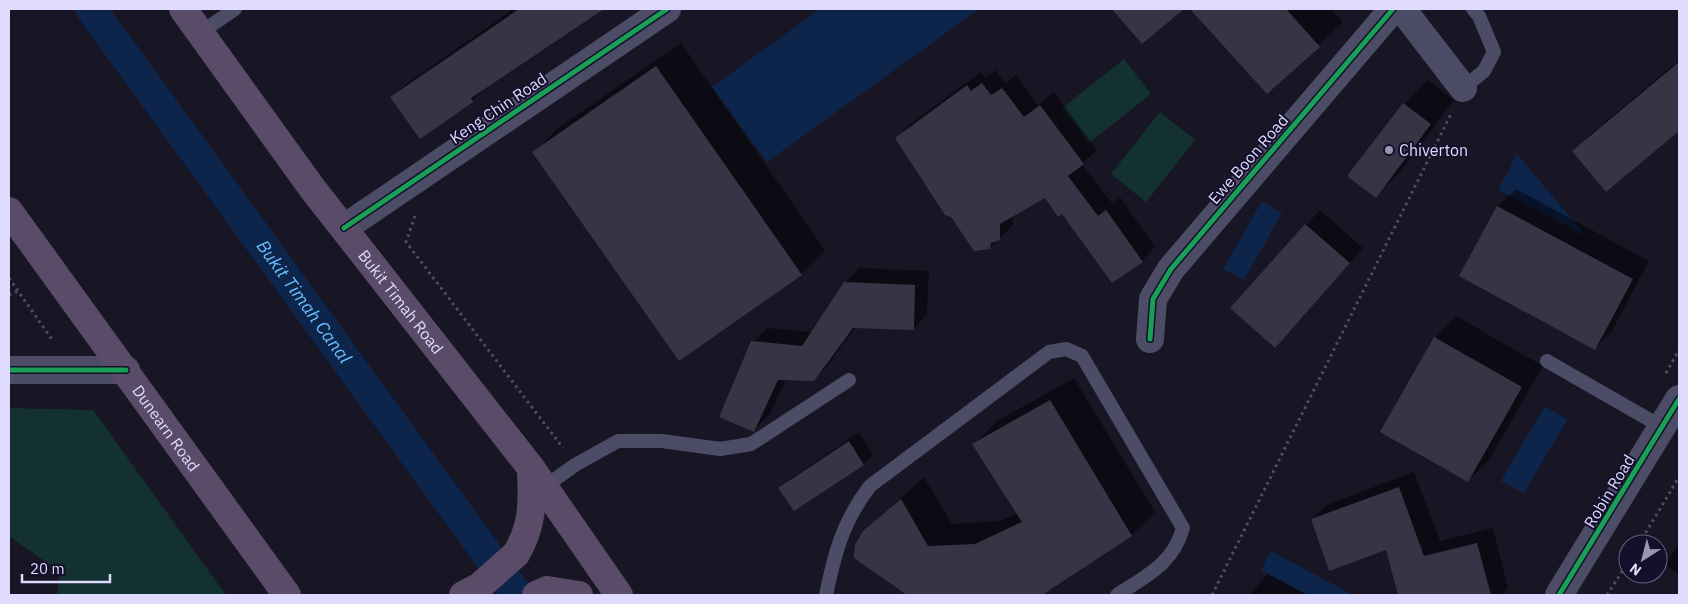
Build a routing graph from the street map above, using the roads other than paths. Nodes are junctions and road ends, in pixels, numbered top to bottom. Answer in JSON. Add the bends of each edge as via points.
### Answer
{"nodes":[{"id":1,"x":183,"y":9,"type":"edge"},
{"id":2,"x":235,"y":9,"type":"edge"},
{"id":3,"x":667,"y":9,"type":"edge"},
{"id":4,"x":1393,"y":9,"type":"edge"},
{"id":5,"x":1402,"y":9,"type":"edge"},
{"id":6,"x":1473,"y":9,"type":"edge"},
{"id":7,"x":200,"y":33,"type":"junction"},
{"id":8,"x":1463,"y":88,"type":"joint"},
{"id":9,"x":9,"y":211,"type":"edge"},
{"id":10,"x":344,"y":228,"type":"junction"},
{"id":11,"x":1150,"y":339,"type":"dead end"},
{"id":12,"x":1548,"y":361,"type":"dead end"},
{"id":13,"x":9,"y":370,"type":"edge"},
{"id":14,"x":126,"y":370,"type":"junction"},
{"id":15,"x":849,"y":380,"type":"dead end"},
{"id":16,"x":1679,"y":399,"type":"edge"},
{"id":17,"x":1662,"y":427,"type":"junction"},
{"id":18,"x":538,"y":478,"type":"junction"},
{"id":19,"x":542,"y":593,"type":"edge"},
{"id":20,"x":287,"y":595,"type":"edge"},
{"id":21,"x":463,"y":595,"type":"edge"},
{"id":22,"x":578,"y":595,"type":"edge"},
{"id":23,"x":619,"y":595,"type":"edge"},
{"id":24,"x":826,"y":595,"type":"edge"},
{"id":25,"x":1117,"y":595,"type":"edge"},
{"id":26,"x":1559,"y":595,"type":"edge"}],
"edges":[{"from":1,"to":7,"type":"highway","name":"Bukit Timah Road"},
{"from":2,"to":7,"type":"lane"},
{"from":3,"to":10,"type":"street","name":"Keng Chin Road"},
{"from":4,"to":11,"type":"street","name":"Ewe Boon Road","via":[[1170,268],[1153,299]]},
{"from":5,"to":8,"type":"street"},
{"from":6,"to":8,"type":"lane","via":[[1494,52],[1484,71]]},
{"from":7,"to":10,"type":"highway","name":"Bukit Timah Road"},
{"from":9,"to":14,"type":"highway","name":"Dunearn Road"},
{"from":10,"to":18,"type":"highway","name":"Bukit Timah Road"},
{"from":12,"to":17,"type":"lane"},
{"from":13,"to":14,"type":"street"},
{"from":14,"to":20,"type":"highway","name":"Dunearn Road"},
{"from":15,"to":18,"type":"lane","via":[[751,444],[720,449],[662,440],[618,441],[575,465]]},
{"from":16,"to":17,"type":"street","name":"Robin Road"},
{"from":17,"to":26,"type":"street","name":"Robin Road"},
{"from":18,"to":21,"type":"highway","bridge":true,"via":[[526,536],[516,554],[480,586]]},
{"from":18,"to":23,"type":"highway","name":"Bukit Timah Road"},
{"from":19,"to":22,"type":"highway"},
{"from":24,"to":25,"type":"lane","via":[[842,531],[870,486],[1049,352],[1066,349],[1082,356],[1183,528],[1171,556]]}]}
